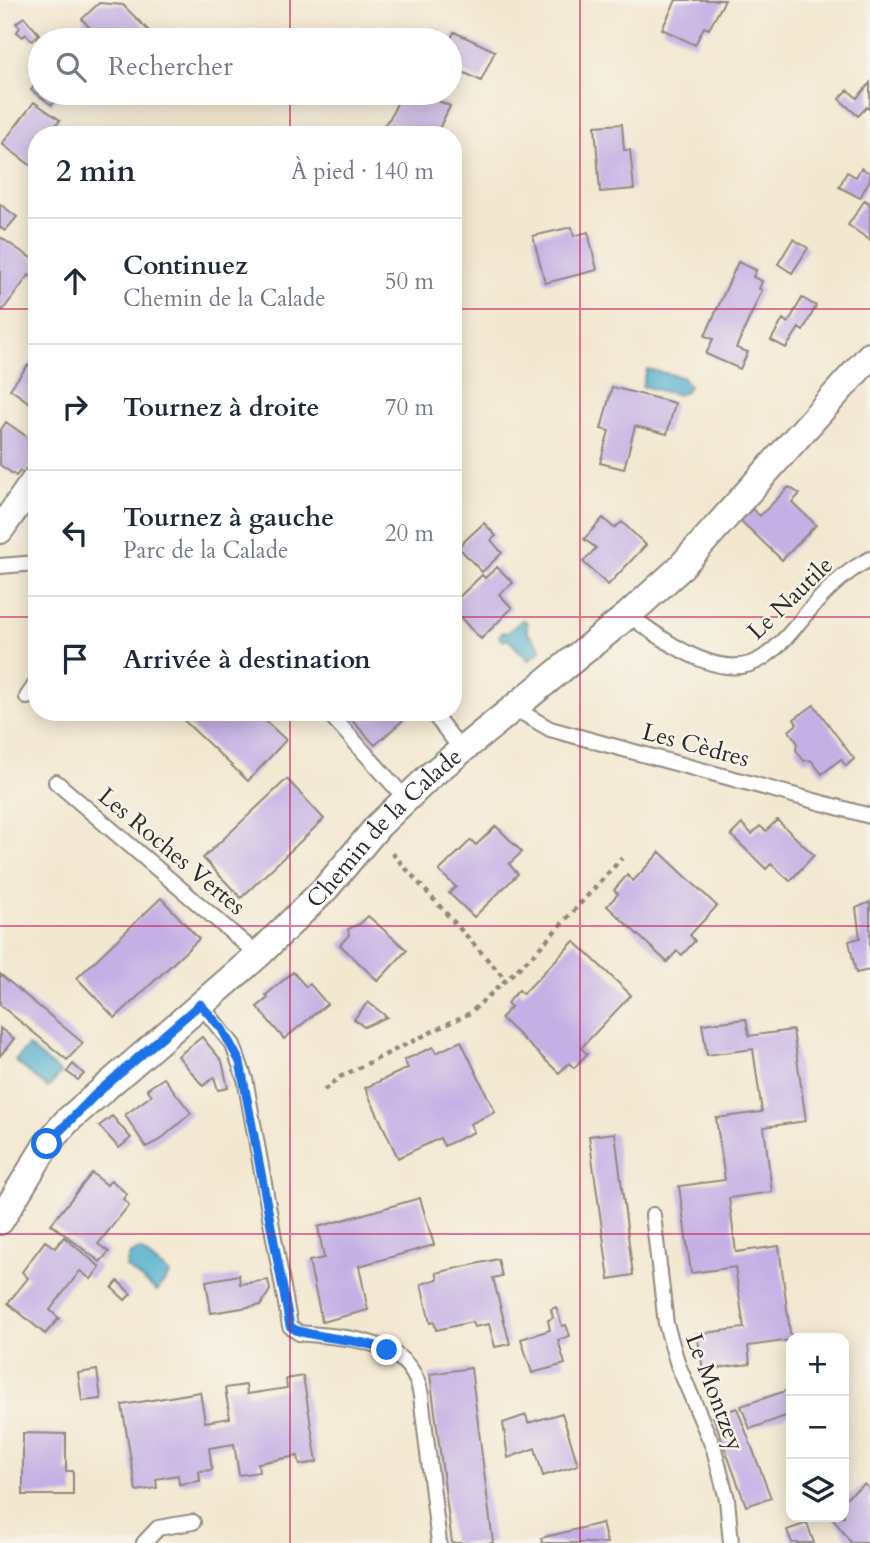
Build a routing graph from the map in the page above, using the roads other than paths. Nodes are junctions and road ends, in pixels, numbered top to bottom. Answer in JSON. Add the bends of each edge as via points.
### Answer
{"nodes":[{"id":1,"x":870,"y":356,"type":"edge"},
{"id":2,"x":28,"y":490,"type":"edge"},
{"id":3,"x":0,"y":530,"type":"edge"},
{"id":4,"x":870,"y":559,"type":"edge"},
{"id":5,"x":28,"y":564,"type":"edge"},
{"id":6,"x":0,"y":566,"type":"edge"},
{"id":7,"x":628,"y":615,"type":"junction"},
{"id":8,"x":514,"y":708,"type":"junction"},
{"id":9,"x":336,"y":721,"type":"edge"},
{"id":10,"x":439,"y":721,"type":"edge"},
{"id":11,"x":461,"y":750,"type":"junction"},
{"id":12,"x":56,"y":782,"type":"dead end"},
{"id":13,"x":405,"y":799,"type":"junction"},
{"id":14,"x":870,"y":816,"type":"edge"},
{"id":15,"x":258,"y":955,"type":"junction"},
{"id":16,"x":200,"y":1004,"type":"junction"},
{"id":17,"x":653,"y":1215,"type":"dead end"},
{"id":18,"x":0,"y":1221,"type":"edge"},
{"id":19,"x":193,"y":1522,"type":"dead end"},
{"id":20,"x":144,"y":1543,"type":"edge"},
{"id":21,"x":439,"y":1543,"type":"edge"},
{"id":22,"x":732,"y":1543,"type":"edge"}],
"edges":[{"from":1,"to":7,"type":"street","name":"Chemin de la Calade","via":[[678,570]]},
{"from":2,"to":3,"type":"street"},
{"from":4,"to":7,"type":"lane","name":"Le Nautile","via":[[847,572],[783,641],[752,664],[708,661]]},
{"from":5,"to":6,"type":"lane"},
{"from":7,"to":8,"type":"street","name":"Chemin de la Calade"},
{"from":8,"to":11,"type":"street","name":"Chemin de la Calade"},
{"from":8,"to":14,"type":"lane","name":"Les Cèdres","via":[[572,736]]},
{"from":9,"to":13,"type":"lane"},
{"from":10,"to":11,"type":"lane"},
{"from":11,"to":13,"type":"street","name":"Chemin de la Calade"},
{"from":12,"to":15,"type":"lane","name":"Les Roches Vertes"},
{"from":13,"to":15,"type":"street","name":"Chemin de la Calade","via":[[326,888]]},
{"from":15,"to":16,"type":"street","name":"Chemin de la Calade"},
{"from":16,"to":18,"type":"street","name":"Chemin de la Calade","via":[[66,1121]]},
{"from":16,"to":21,"type":"lane","via":[[222,1029],[240,1062],[288,1321],[295,1332],[375,1344],[414,1372],[421,1395]]},
{"from":17,"to":22,"type":"lane","name":"Le Montzey","via":[[666,1324],[714,1449]]},
{"from":19,"to":20,"type":"lane","via":[[158,1528]]}]}
